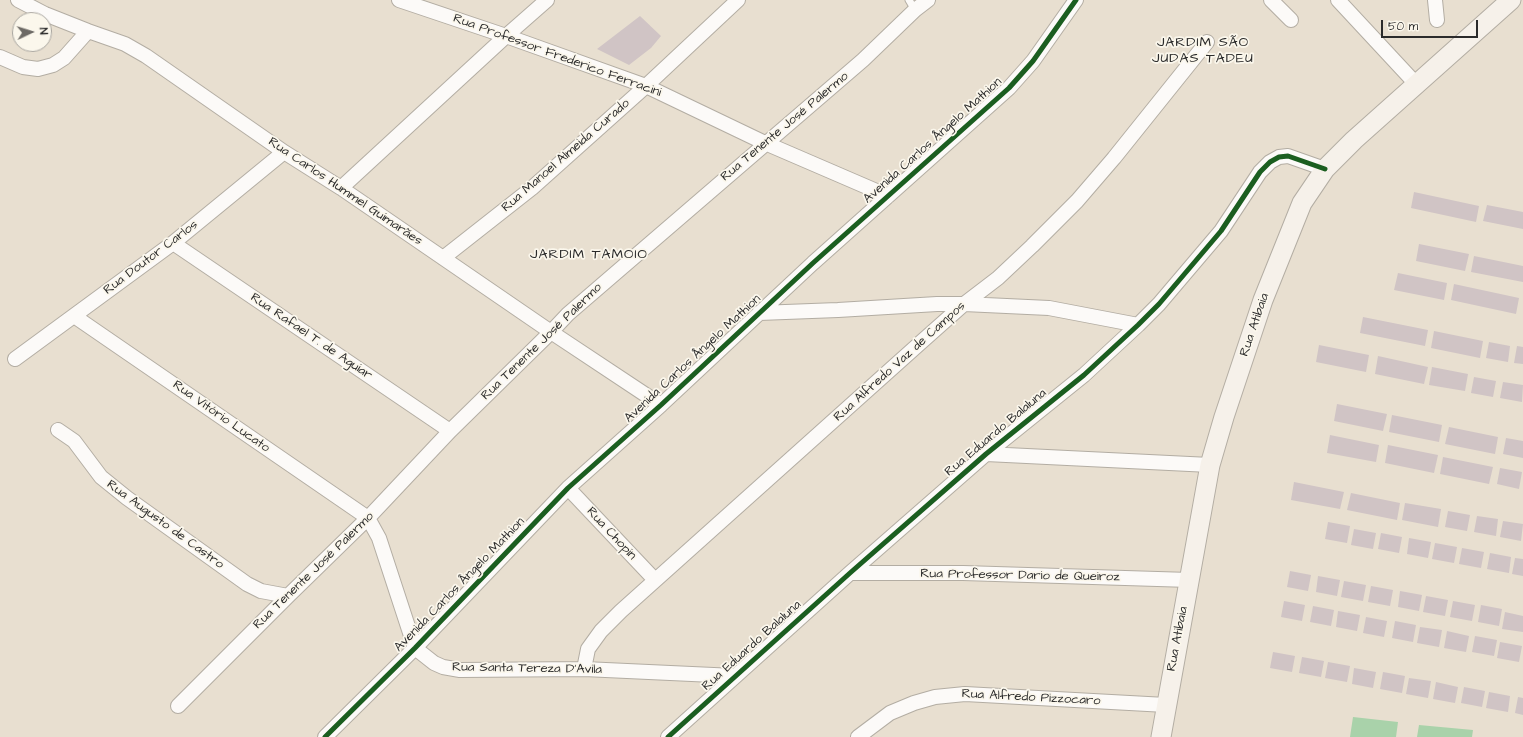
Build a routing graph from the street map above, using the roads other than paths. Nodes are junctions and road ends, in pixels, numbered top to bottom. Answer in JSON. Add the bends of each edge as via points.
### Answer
{"nodes":[{"id":1,"x":18,"y":0,"type":"edge"},
{"id":2,"x":399,"y":0,"type":"edge"},
{"id":3,"x":547,"y":0,"type":"edge"},
{"id":4,"x":738,"y":0,"type":"edge"},
{"id":5,"x":928,"y":0,"type":"edge"},
{"id":6,"x":1076,"y":0,"type":"edge"},
{"id":7,"x":1271,"y":0,"type":"edge"},
{"id":8,"x":1338,"y":0,"type":"edge"},
{"id":9,"x":1435,"y":0,"type":"edge"},
{"id":10,"x":1511,"y":0,"type":"edge"},
{"id":11,"x":912,"y":5,"type":"edge"},
{"id":12,"x":1291,"y":20,"type":"dead end"},
{"id":13,"x":1437,"y":20,"type":"dead end"},
{"id":14,"x":88,"y":31,"type":"junction"},
{"id":15,"x":506,"y":36,"type":"junction"},
{"id":16,"x":1207,"y":42,"type":"dead end"},
{"id":17,"x":0,"y":58,"type":"edge"},
{"id":18,"x":1417,"y":85,"type":"junction"},
{"id":19,"x":646,"y":86,"type":"junction"},
{"id":20,"x":765,"y":143,"type":"junction"},
{"id":21,"x":284,"y":152,"type":"junction"},
{"id":22,"x":1325,"y":169,"type":"junction"},
{"id":23,"x":342,"y":188,"type":"junction"},
{"id":24,"x":888,"y":196,"type":"junction"},
{"id":25,"x":173,"y":243,"type":"junction"},
{"id":26,"x":443,"y":258,"type":"junction"},
{"id":27,"x":964,"y":304,"type":"junction"},
{"id":28,"x":759,"y":313,"type":"junction"},
{"id":29,"x":74,"y":316,"type":"junction"},
{"id":30,"x":1138,"y":325,"type":"junction"},
{"id":31,"x":551,"y":332,"type":"junction"},
{"id":32,"x":15,"y":359,"type":"dead end"},
{"id":33,"x":661,"y":405,"type":"junction"},
{"id":34,"x":58,"y":430,"type":"dead end"},
{"id":35,"x":450,"y":431,"type":"junction"},
{"id":36,"x":986,"y":454,"type":"junction"},
{"id":37,"x":1210,"y":465,"type":"junction"},
{"id":38,"x":568,"y":488,"type":"junction"},
{"id":39,"x":368,"y":518,"type":"junction"},
{"id":40,"x":850,"y":573,"type":"junction"},
{"id":41,"x":655,"y":580,"type":"junction"},
{"id":42,"x":1190,"y":580,"type":"junction"},
{"id":43,"x":288,"y":596,"type":"junction"},
{"id":44,"x":415,"y":648,"type":"junction"},
{"id":45,"x":584,"y":669,"type":"junction"},
{"id":46,"x":735,"y":676,"type":"junction"},
{"id":47,"x":1166,"y":705,"type":"junction"},
{"id":48,"x":178,"y":706,"type":"dead end"},
{"id":49,"x":325,"y":737,"type":"edge"},
{"id":50,"x":668,"y":737,"type":"edge"},
{"id":51,"x":858,"y":737,"type":"edge"},
{"id":52,"x":1161,"y":737,"type":"edge"}],
"edges":[{"from":1,"to":14,"type":"street","name":"Rua Carlos Hummel Guimarães"},
{"from":2,"to":15,"type":"street","name":"Rua Professor Frederico Ferracini"},
{"from":3,"to":15,"type":"street"},
{"from":4,"to":19,"type":"street","name":"Rua Manoel Almeida Curado"},
{"from":5,"to":11,"type":"street","name":"Rua Tenente José Palermo"},
{"from":6,"to":24,"type":"street","name":"Avenida Carlos Ângelo Mathion","via":[[1033,61],[1009,88]]},
{"from":7,"to":12,"type":"street"},
{"from":8,"to":18,"type":"street"},
{"from":9,"to":13,"type":"street"},
{"from":10,"to":18,"type":"main road","name":"Rua Atibaia"},
{"from":11,"to":20,"type":"street","name":"Rua Tenente José Palermo","via":[[863,60]]},
{"from":14,"to":17,"type":"street","via":[[64,58],[53,65],[23,67]]},
{"from":14,"to":21,"type":"street","name":"Rua Carlos Hummel Guimarães","via":[[125,44],[146,56]]},
{"from":15,"to":19,"type":"street","name":"Rua Professor Frederico Ferracini"},
{"from":15,"to":23,"type":"street"},
{"from":16,"to":27,"type":"street","name":"Rua Alfredo Vaz de Campos","via":[[1077,200],[998,278]]},
{"from":18,"to":22,"type":"main road","name":"Rua Atibaia"},
{"from":19,"to":20,"type":"street","name":"Rua Professor Frederico Ferracini"},
{"from":19,"to":26,"type":"street","name":"Rua Manoel Almeida Curado","via":[[532,188]]},
{"from":20,"to":24,"type":"street","name":"Rua Professor Frederico Ferracini"},
{"from":20,"to":31,"type":"street","name":"Rua Tenente José Palermo","via":[[568,314]]},
{"from":21,"to":23,"type":"street","name":"Rua Carlos Hummel Guimarães"},
{"from":21,"to":25,"type":"street","name":"Rua Doutor Carlos"},
{"from":22,"to":30,"type":"street","name":"Rua Eduardo Balaluna","via":[[1288,156],[1270,162],[1260,172],[1221,231]]},
{"from":22,"to":37,"type":"main road","name":"Rua Atibaia","via":[[1302,203],[1281,253],[1222,422]]},
{"from":23,"to":26,"type":"street","name":"Rua Carlos Hummel Guimarães"},
{"from":24,"to":28,"type":"street","name":"Avenida Carlos Ângelo Mathion"},
{"from":25,"to":29,"type":"street","name":"Rua Doutor Carlos"},
{"from":25,"to":35,"type":"street","name":"Rua Rafael T. de Aguiar"},
{"from":26,"to":31,"type":"street","name":"Rua Carlos Hummel Guimarães"},
{"from":27,"to":28,"type":"street"},
{"from":27,"to":30,"type":"street","via":[[1049,308]]},
{"from":27,"to":41,"type":"street","name":"Rua Alfredo Vaz de Campos"},
{"from":28,"to":33,"type":"street","name":"Avenida Carlos Ângelo Mathion"},
{"from":29,"to":32,"type":"street","name":"Rua Doutor Carlos"},
{"from":29,"to":39,"type":"street","name":"Rua Vitório Lucato"},
{"from":30,"to":36,"type":"street","name":"Rua Eduardo Balaluna","via":[[1084,375]]},
{"from":31,"to":33,"type":"street","name":"Rua Carlos Hummel Guimarães"},
{"from":31,"to":35,"type":"street","name":"Rua Tenente José Palermo"},
{"from":33,"to":38,"type":"street","name":"Avenida Carlos Ângelo Mathion"},
{"from":34,"to":43,"type":"street","name":"Rua Augusto de Castro","via":[[74,441],[101,478],[127,498],[247,584],[261,591]]},
{"from":35,"to":39,"type":"street","name":"Rua Tenente José Palermo"},
{"from":36,"to":37,"type":"street"},
{"from":36,"to":40,"type":"street","name":"Rua Eduardo Balaluna"},
{"from":37,"to":42,"type":"main road","name":"Rua Atibaia"},
{"from":38,"to":41,"type":"street","name":"Rua Chopin"},
{"from":38,"to":44,"type":"street","name":"Avenida Carlos Ângelo Mathion"},
{"from":39,"to":43,"type":"street","name":"Rua Tenente José Palermo"},
{"from":39,"to":44,"type":"street","via":[[379,538]]},
{"from":40,"to":42,"type":"street","name":"Rua Professor Dario de Queiroz"},
{"from":40,"to":46,"type":"street","name":"Rua Eduardo Balaluna"},
{"from":41,"to":45,"type":"street","name":"Rua Alfredo Vaz de Campos","via":[[601,631],[588,649]]},
{"from":42,"to":47,"type":"main road","name":"Rua Atibaia"},
{"from":43,"to":48,"type":"street","name":"Rua Tenente José Palermo"},
{"from":44,"to":45,"type":"street","name":"Rua Santa Tereza D'Avila","via":[[438,665],[460,670]]},
{"from":44,"to":49,"type":"street","name":"Avenida Carlos Ângelo Mathion"},
{"from":45,"to":46,"type":"street","name":"Rua Santa Tereza D'Avila"},
{"from":46,"to":50,"type":"street","name":"Rua Eduardo Balaluna"},
{"from":47,"to":51,"type":"street","name":"Rua Alfredo Pizzocaro","via":[[965,694],[935,697],[890,714]]},
{"from":47,"to":52,"type":"main road","name":"Rua Atibaia"}]}
